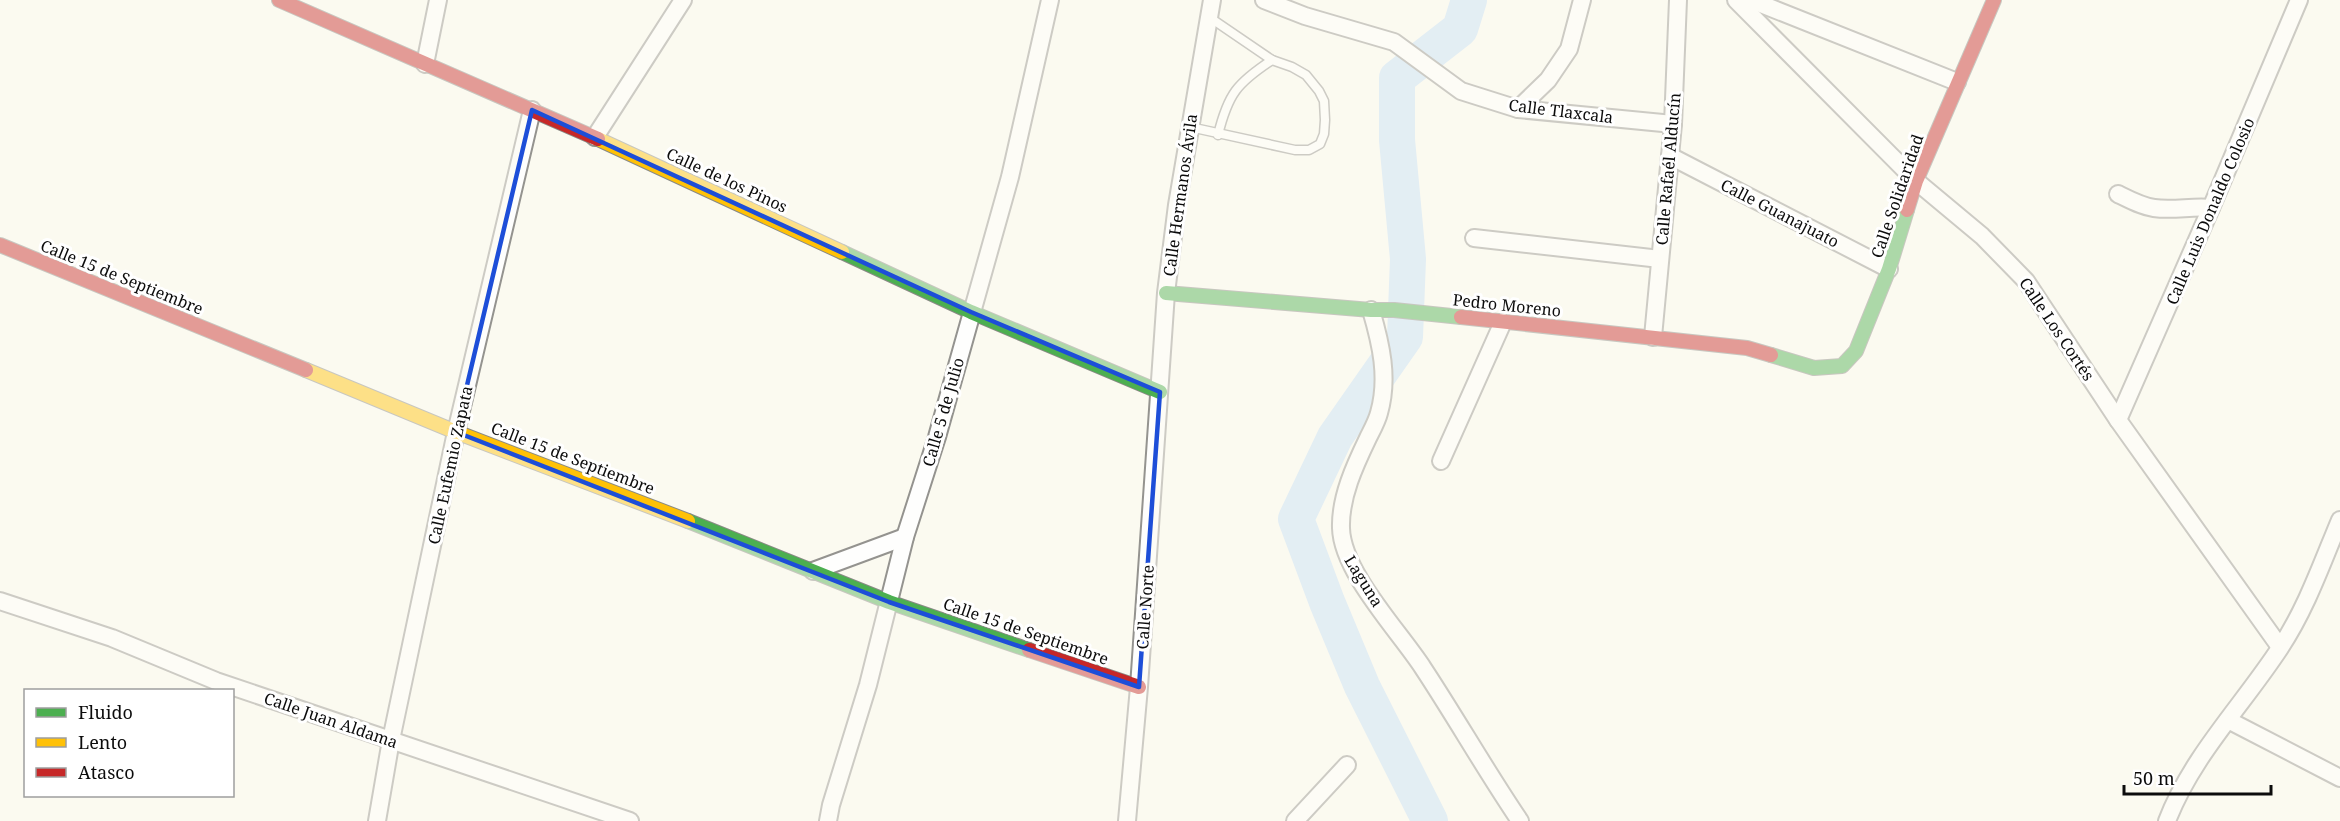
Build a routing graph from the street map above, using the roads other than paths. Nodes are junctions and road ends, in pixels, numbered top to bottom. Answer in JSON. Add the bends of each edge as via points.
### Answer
{"nodes":[{"id":1,"x":279,"y":0,"type":"edge"},
{"id":2,"x":438,"y":0,"type":"edge"},
{"id":3,"x":683,"y":0,"type":"edge"},
{"id":4,"x":1050,"y":0,"type":"edge"},
{"id":5,"x":1212,"y":0,"type":"edge"},
{"id":6,"x":1264,"y":0,"type":"edge"},
{"id":7,"x":1582,"y":0,"type":"edge"},
{"id":8,"x":1736,"y":0,"type":"edge"},
{"id":9,"x":1751,"y":0,"type":"edge"},
{"id":10,"x":2300,"y":0,"type":"edge"},
{"id":11,"x":1674,"y":1,"type":"edge"},
{"id":12,"x":1988,"y":2,"type":"edge"},
{"id":13,"x":1209,"y":17,"type":"junction"},
{"id":14,"x":1272,"y":60,"type":"junction"},
{"id":15,"x":425,"y":64,"type":"junction"},
{"id":16,"x":1957,"y":82,"type":"junction"},
{"id":17,"x":1518,"y":109,"type":"junction"},
{"id":18,"x":532,"y":110,"type":"junction"},
{"id":19,"x":1673,"y":124,"type":"junction"},
{"id":20,"x":1190,"y":128,"type":"junction"},
{"id":21,"x":1218,"y":135,"type":"junction"},
{"id":22,"x":595,"y":137,"type":"junction"},
{"id":23,"x":1670,"y":156,"type":"junction"},
{"id":24,"x":1916,"y":181,"type":"junction"},
{"id":25,"x":2118,"y":194,"type":"dead end"},
{"id":26,"x":2211,"y":208,"type":"junction"},
{"id":27,"x":1474,"y":238,"type":"dead end"},
{"id":28,"x":0,"y":245,"type":"edge"},
{"id":29,"x":1660,"y":259,"type":"junction"},
{"id":30,"x":1889,"y":269,"type":"junction"},
{"id":31,"x":1166,"y":293,"type":"junction"},
{"id":32,"x":1371,"y":310,"type":"junction"},
{"id":33,"x":971,"y":312,"type":"junction"},
{"id":34,"x":1503,"y":322,"type":"junction"},
{"id":35,"x":1653,"y":337,"type":"junction"},
{"id":36,"x":1842,"y":366,"type":"joint"},
{"id":37,"x":1161,"y":392,"type":"junction"},
{"id":38,"x":2118,"y":420,"type":"junction"},
{"id":39,"x":456,"y":432,"type":"junction"},
{"id":40,"x":1441,"y":461,"type":"dead end"},
{"id":41,"x":2340,"y":520,"type":"edge"},
{"id":42,"x":905,"y":537,"type":"junction"},
{"id":43,"x":813,"y":572,"type":"junction"},
{"id":44,"x":0,"y":601,"type":"edge"},
{"id":45,"x":889,"y":602,"type":"junction"},
{"id":46,"x":2280,"y":647,"type":"junction"},
{"id":47,"x":1139,"y":687,"type":"junction"},
{"id":48,"x":2228,"y":720,"type":"junction"},
{"id":49,"x":391,"y":740,"type":"junction"},
{"id":50,"x":1347,"y":765,"type":"dead end"},
{"id":51,"x":2340,"y":778,"type":"edge"},
{"id":52,"x":377,"y":821,"type":"edge"},
{"id":53,"x":630,"y":821,"type":"edge"},
{"id":54,"x":828,"y":821,"type":"edge"},
{"id":55,"x":1127,"y":821,"type":"edge"},
{"id":56,"x":1295,"y":821,"type":"edge"},
{"id":57,"x":1520,"y":821,"type":"edge"},
{"id":58,"x":2167,"y":821,"type":"edge"}],
"edges":[{"from":1,"to":15,"type":"street","name":"Calle de los Pinos"},
{"from":2,"to":15,"type":"street"},
{"from":3,"to":22,"type":"street"},
{"from":4,"to":33,"type":"street","name":"Calle 5 de Julio","via":[[1010,177]]},
{"from":5,"to":13,"type":"street","name":"Calle Hermanos Ávila"},
{"from":6,"to":17,"type":"street","name":"Calle Tlaxcala","via":[[1395,42],[1461,91]]},
{"from":7,"to":17,"type":"street","via":[[1569,49],[1548,80]]},
{"from":8,"to":24,"type":"street","name":"Calle Los Cortés"},
{"from":9,"to":16,"type":"street"},
{"from":10,"to":26,"type":"street","name":"Calle Luis Donaldo Colosio"},
{"from":11,"to":19,"type":"street","name":"Calle Rafaél Alducín"},
{"from":12,"to":16,"type":"street","name":"Calle Solidaridad"},
{"from":13,"to":14,"type":"lane"},
{"from":13,"to":20,"type":"street","name":"Calle Hermanos Ávila"},
{"from":14,"to":21,"type":"lane","via":[[1240,83],[1230,96]]},
{"from":14,"to":21,"type":"lane","via":[[1306,75],[1320,91],[1325,120],[1320,144],[1309,150],[1295,150]]},
{"from":15,"to":18,"type":"street","name":"Calle de los Pinos"},
{"from":16,"to":24,"type":"street","name":"Calle Solidaridad"},
{"from":17,"to":19,"type":"street","name":"Calle Tlaxcala"},
{"from":18,"to":22,"type":"street","name":"Calle de los Pinos"},
{"from":18,"to":39,"type":"street","name":"Calle Eufemio Zapata"},
{"from":19,"to":23,"type":"street","name":"Calle Rafaél Alducín"},
{"from":20,"to":21,"type":"lane"},
{"from":20,"to":31,"type":"street","name":"Calle Hermanos Ávila"},
{"from":22,"to":33,"type":"street","name":"Calle de los Pinos"},
{"from":23,"to":29,"type":"street","name":"Calle Rafaél Alducín"},
{"from":23,"to":30,"type":"street","name":"Calle Guanajuato"},
{"from":24,"to":30,"type":"street","name":"Calle Solidaridad"},
{"from":24,"to":38,"type":"street","name":"Calle Los Cortés","via":[[1982,236],[2026,281]]},
{"from":25,"to":26,"type":"street","via":[[2156,208]]},
{"from":26,"to":38,"type":"street","name":"Calle Luis Donaldo Colosio"},
{"from":27,"to":29,"type":"street"},
{"from":28,"to":39,"type":"street","name":"Calle 15 de Septiembre"},
{"from":29,"to":35,"type":"street","name":"Calle Rafaél Alducín"},
{"from":30,"to":36,"type":"street","name":"Calle Solidaridad","via":[[1856,351]]},
{"from":31,"to":32,"type":"street","name":"Pedro Moreno"},
{"from":31,"to":37,"type":"street","name":"Calle Hermanos Ávila"},
{"from":32,"to":34,"type":"street","name":"Pedro Moreno"},
{"from":32,"to":57,"type":"street","name":"Laguna","via":[[1380,340],[1384,387],[1379,415],[1346,492],[1342,545]]},
{"from":33,"to":37,"type":"street","name":"Calle de los Pinos"},
{"from":33,"to":42,"type":"street","name":"Calle 5 de Julio"},
{"from":34,"to":35,"type":"street","name":"Pedro Moreno"},
{"from":34,"to":40,"type":"street"},
{"from":35,"to":36,"type":"street","name":"Pedro Moreno","via":[[1747,348],[1814,368]]},
{"from":37,"to":47,"type":"street","name":"Calle Norte"},
{"from":38,"to":46,"type":"street","name":"Calle Los Cortés"},
{"from":39,"to":43,"type":"street","name":"Calle 15 de Septiembre"},
{"from":39,"to":49,"type":"street","name":"Calle Eufemio Zapata"},
{"from":41,"to":46,"type":"street","via":[[2296,623]]},
{"from":42,"to":43,"type":"street"},
{"from":42,"to":45,"type":"street","name":"Calle 5 de Julio"},
{"from":43,"to":45,"type":"street","name":"Calle 15 de Septiembre"},
{"from":44,"to":49,"type":"street","name":"Calle Juan Aldama","via":[[112,638],[216,681]]},
{"from":45,"to":47,"type":"street","name":"Calle 15 de Septiembre"},
{"from":45,"to":54,"type":"street","name":"Calle 5 de Julio"},
{"from":46,"to":48,"type":"street"},
{"from":47,"to":55,"type":"street","name":"Calle Norte"},
{"from":48,"to":51,"type":"street"},
{"from":48,"to":58,"type":"street","via":[[2183,786]]},
{"from":49,"to":52,"type":"street","name":"Calle Eufemio Zapata"},
{"from":49,"to":53,"type":"street","name":"Calle Juan Aldama"},
{"from":50,"to":56,"type":"street"}]}
